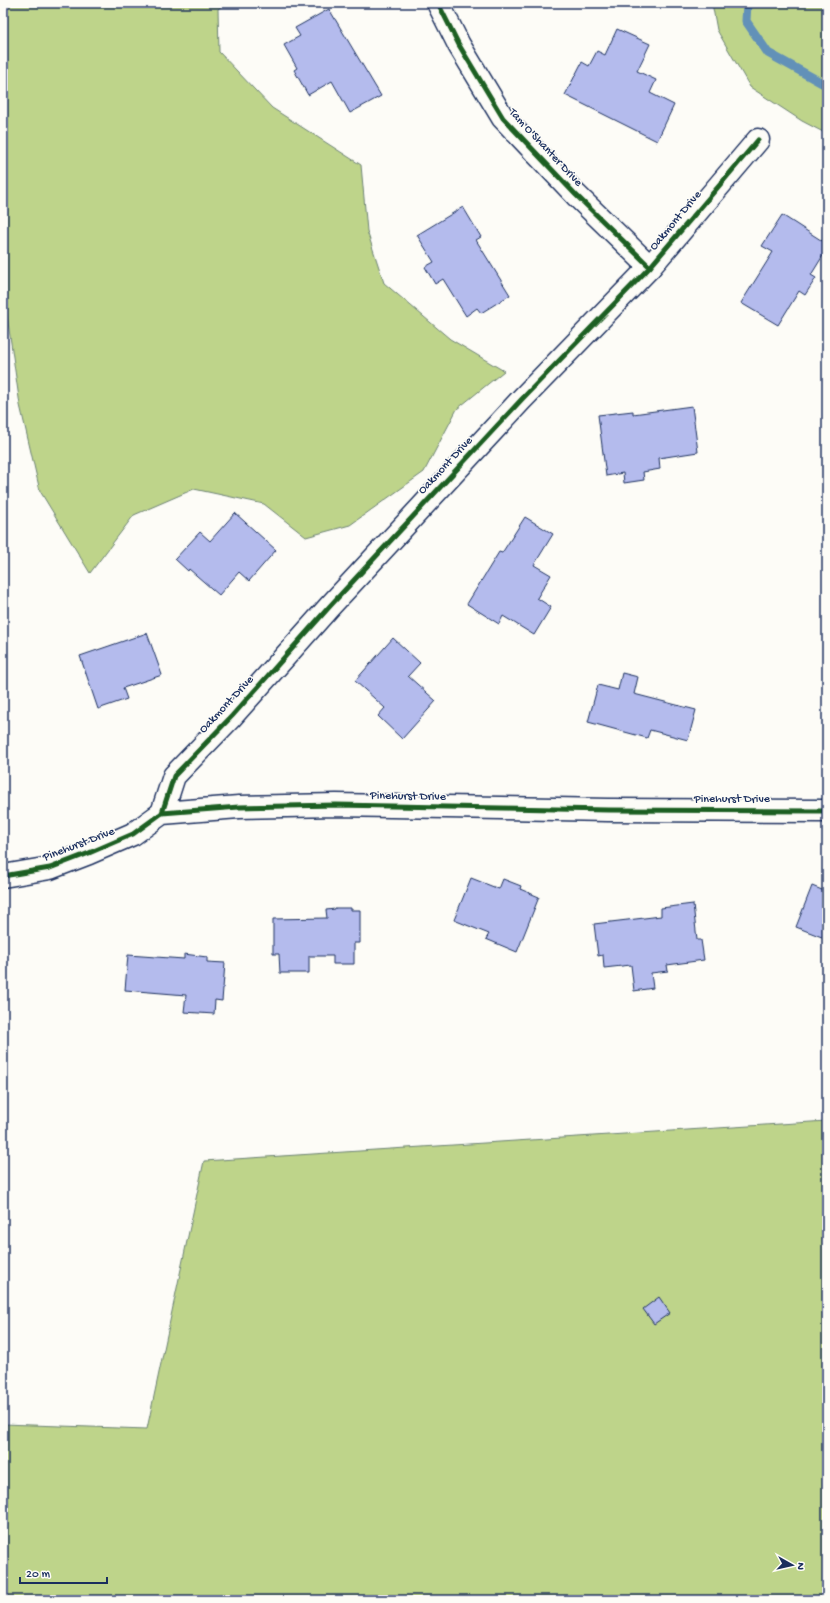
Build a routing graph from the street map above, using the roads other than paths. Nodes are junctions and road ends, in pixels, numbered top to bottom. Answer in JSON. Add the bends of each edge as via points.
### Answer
{"nodes":[{"id":1,"x":438,"y":3,"type":"edge"},
{"id":2,"x":758,"y":140,"type":"dead end"},
{"id":3,"x":650,"y":267,"type":"junction"},
{"id":4,"x":827,"y":811,"type":"edge"},
{"id":5,"x":162,"y":813,"type":"junction"},
{"id":6,"x":3,"y":876,"type":"edge"}],
"edges":[{"from":1,"to":3,"type":"street","name":"Tam O'Shanter Drive","via":[[458,45],[503,118],[576,195]]},
{"from":2,"to":3,"type":"street","name":"Oakmont Drive"},
{"from":3,"to":5,"type":"street","name":"Oakmont Drive","via":[[522,399],[174,776]]},
{"from":4,"to":5,"type":"street","name":"Pinehurst Drive","via":[[336,805],[239,807]]},
{"from":5,"to":6,"type":"street","name":"Pinehurst Drive","via":[[133,834],[89,853],[50,868]]}]}
